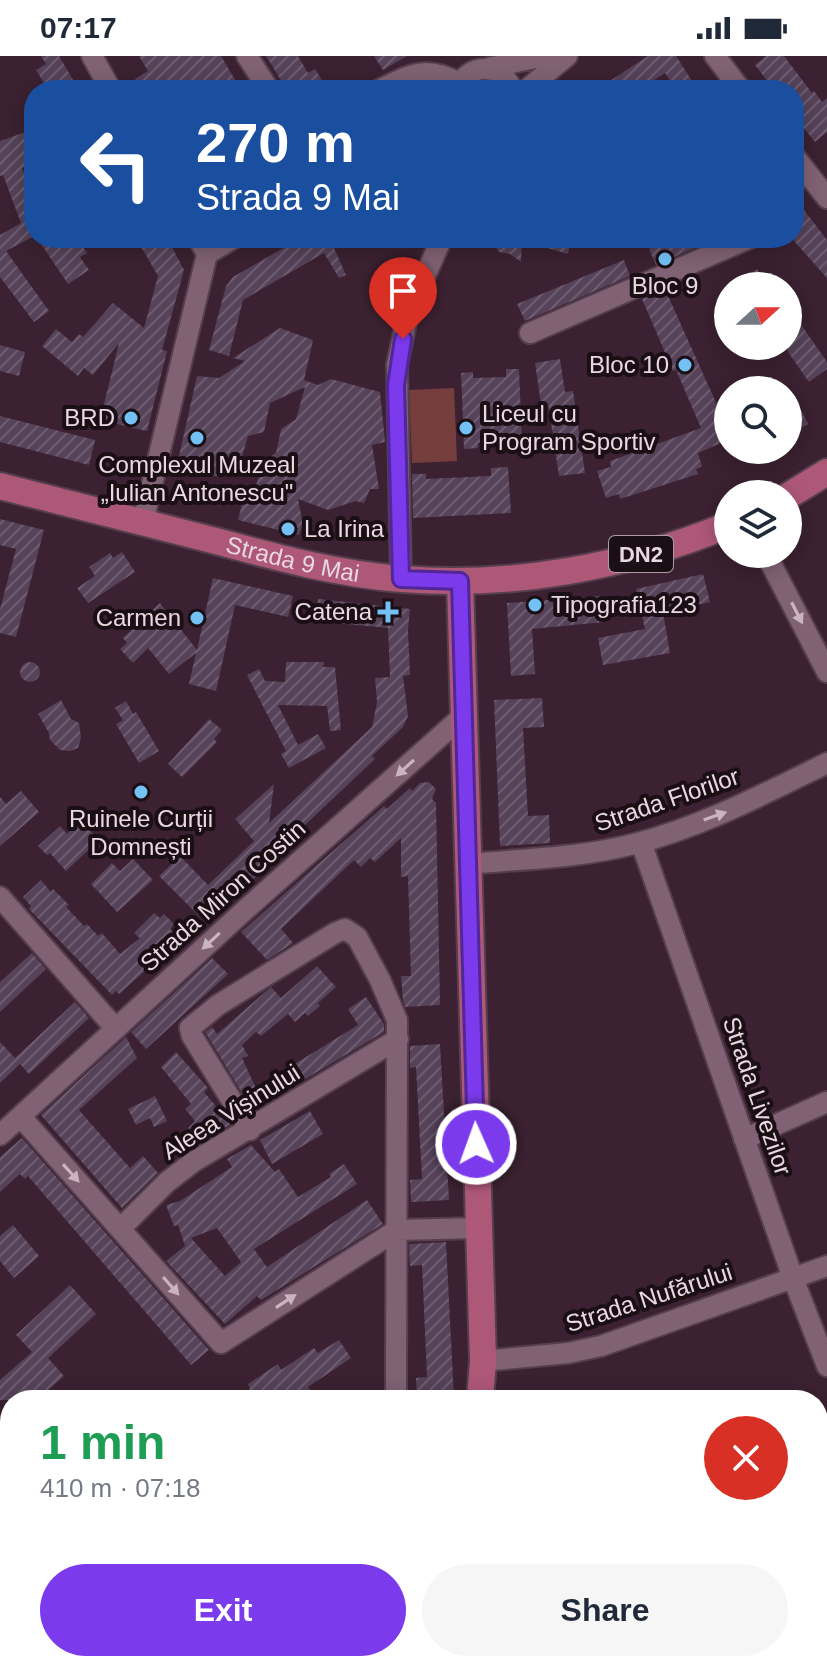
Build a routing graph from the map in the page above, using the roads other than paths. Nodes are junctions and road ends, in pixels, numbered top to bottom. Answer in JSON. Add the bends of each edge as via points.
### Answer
{"nodes":[{"id":1,"x":92,"y":56,"type":"edge"},
{"id":2,"x":247,"y":56,"type":"edge"},
{"id":3,"x":544,"y":56,"type":"edge"},
{"id":4,"x":567,"y":56,"type":"edge"},
{"id":5,"x":724,"y":60,"type":"edge"},
{"id":6,"x":486,"y":64,"type":"edge"},
{"id":7,"x":105,"y":80,"type":"edge"},
{"id":8,"x":263,"y":80,"type":"edge"},
{"id":9,"x":401,"y":80,"type":"edge"},
{"id":10,"x":447,"y":80,"type":"edge"},
{"id":11,"x":465,"y":80,"type":"edge"},
{"id":12,"x":507,"y":80,"type":"edge"},
{"id":13,"x":538,"y":80,"type":"edge"},
{"id":14,"x":735,"y":80,"type":"edge"},
{"id":15,"x":804,"y":181,"type":"edge"},
{"id":16,"x":827,"y":198,"type":"edge"},
{"id":17,"x":202,"y":248,"type":"edge"},
{"id":18,"x":438,"y":248,"type":"edge"},
{"id":19,"x":727,"y":248,"type":"edge"},
{"id":20,"x":530,"y":333,"type":"dead end"},
{"id":21,"x":827,"y":472,"type":"edge"},
{"id":22,"x":0,"y":486,"type":"edge"},
{"id":23,"x":802,"y":487,"type":"edge"},
{"id":24,"x":143,"y":522,"type":"junction"},
{"id":25,"x":714,"y":530,"type":"edge"},
{"id":26,"x":773,"y":568,"type":"edge"},
{"id":27,"x":401,"y":579,"type":"junction"},
{"id":28,"x":460,"y":581,"type":"junction"},
{"id":29,"x":827,"y":672,"type":"edge"},
{"id":30,"x":463,"y":716,"type":"junction"},
{"id":31,"x":827,"y":763,"type":"edge"},
{"id":32,"x":641,"y":842,"type":"junction"},
{"id":33,"x":468,"y":864,"type":"junction"},
{"id":34,"x":0,"y":897,"type":"edge"},
{"id":35,"x":116,"y":1029,"type":"junction"},
{"id":36,"x":398,"y":1039,"type":"junction"},
{"id":37,"x":355,"y":1066,"type":"junction"},
{"id":38,"x":398,"y":1089,"type":"junction"},
{"id":39,"x":827,"y":1102,"type":"edge"},
{"id":40,"x":21,"y":1117,"type":"junction"},
{"id":41,"x":250,"y":1130,"type":"junction"},
{"id":42,"x":0,"y":1135,"type":"edge"},
{"id":43,"x":744,"y":1139,"type":"junction"},
{"id":44,"x":121,"y":1228,"type":"junction"},
{"id":45,"x":479,"y":1228,"type":"junction"},
{"id":46,"x":397,"y":1230,"type":"junction"},
{"id":47,"x":827,"y":1266,"type":"edge"},
{"id":48,"x":793,"y":1278,"type":"junction"},
{"id":49,"x":483,"y":1361,"type":"junction"},
{"id":50,"x":827,"y":1366,"type":"edge"},
{"id":51,"x":396,"y":1390,"type":"edge"},
{"id":52,"x":481,"y":1390,"type":"edge"}],
"edges":[{"from":1,"to":7,"type":"street"},
{"from":2,"to":8,"type":"street"},
{"from":3,"to":6,"type":"street"},
{"from":4,"to":13,"type":"street"},
{"from":5,"to":14,"type":"street"},
{"from":6,"to":11,"type":"street"},
{"from":6,"to":12,"type":"street"},
{"from":9,"to":10,"type":"street","via":[[433,72]]},
{"from":15,"to":16,"type":"street"},
{"from":17,"to":24,"type":"street"},
{"from":18,"to":27,"type":"street","via":[[408,314],[397,365]]},
{"from":19,"to":20,"type":"street"},
{"from":21,"to":23,"type":"main road"},
{"from":22,"to":24,"type":"main road","name":"Strada 9 Mai","number":"DN2"},
{"from":24,"to":27,"type":"main road","name":"Strada 9 Mai","number":"DN2","via":[[313,566]]},
{"from":25,"to":28,"type":"main road","name":"Strada 9 Mai","number":"DN2","via":[[591,566]]},
{"from":26,"to":29,"type":"street","one_way":true},
{"from":27,"to":28,"type":"main road","name":"Strada 9 Mai","number":"DN2"},
{"from":28,"to":30,"type":"main road"},
{"from":30,"to":33,"type":"main road"},
{"from":30,"to":35,"type":"street","name":"Strada Miron Costin","one_way":true},
{"from":32,"to":31,"type":"street","name":"Strada Florilor","one_way":true,"via":[[735,809]]},
{"from":32,"to":33,"type":"street","name":"Strada Florilor","via":[[583,854]]},
{"from":32,"to":43,"type":"street","name":"Strada Livezilor"},
{"from":33,"to":45,"type":"main road"},
{"from":34,"to":35,"type":"street"},
{"from":35,"to":40,"type":"street","name":"Strada Miron Costin"},
{"from":36,"to":37,"type":"street","name":"Aleea Vișinului"},
{"from":36,"to":38,"type":"street"},
{"from":36,"to":41,"type":"street","via":[[396,1015],[357,937],[345,929],[335,933],[190,1028]]},
{"from":37,"to":38,"type":"street","via":[[376,1069]]},
{"from":37,"to":41,"type":"street","name":"Aleea Vișinului"},
{"from":38,"to":46,"type":"street"},
{"from":39,"to":43,"type":"street"},
{"from":40,"to":42,"type":"street","name":"Strada Miron Costin"},
{"from":40,"to":44,"type":"street","one_way":true},
{"from":41,"to":44,"type":"street","name":"Aleea Vișinului","via":[[193,1162]]},
{"from":43,"to":48,"type":"street","name":"Strada Livezilor"},
{"from":44,"to":46,"type":"street","one_way":true,"via":[[221,1343]]},
{"from":45,"to":46,"type":"street"},
{"from":45,"to":49,"type":"main road"},
{"from":46,"to":51,"type":"street"},
{"from":47,"to":48,"type":"street","name":"Strada Nufărului"},
{"from":48,"to":49,"type":"street","name":"Strada Nufărului","via":[[601,1346]]},
{"from":48,"to":50,"type":"street","name":"Strada Livezilor"},
{"from":49,"to":52,"type":"main road"}]}
